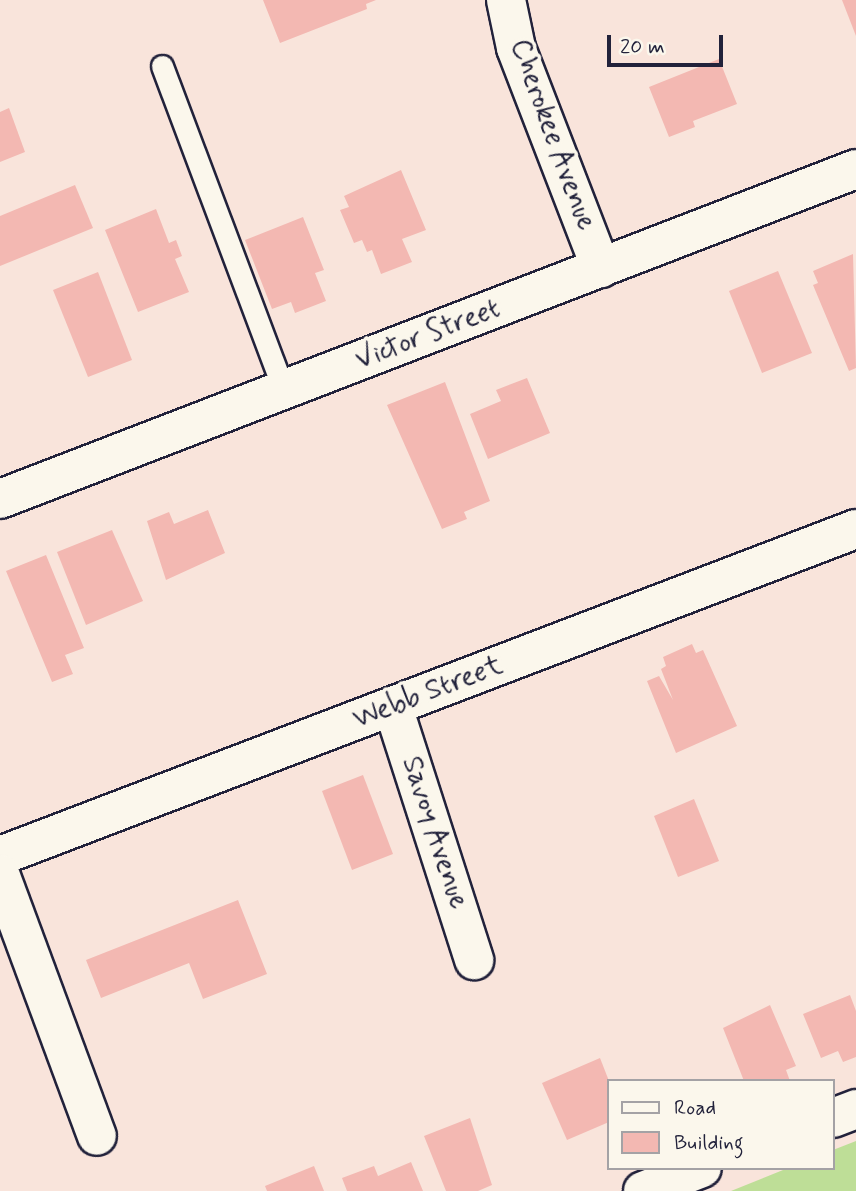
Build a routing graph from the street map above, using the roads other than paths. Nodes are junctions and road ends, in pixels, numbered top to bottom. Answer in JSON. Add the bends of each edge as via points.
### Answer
{"nodes":[{"id":1,"x":506,"y":0,"type":"edge"},
{"id":2,"x":162,"y":66,"type":"dead end"},
{"id":3,"x":856,"y":169,"type":"edge"},
{"id":4,"x":601,"y":268,"type":"junction"},
{"id":5,"x":284,"y":390,"type":"junction"},
{"id":6,"x":0,"y":499,"type":"edge"},
{"id":7,"x":856,"y":529,"type":"edge"},
{"id":8,"x":393,"y":707,"type":"junction"},
{"id":9,"x":0,"y":856,"type":"edge"},
{"id":10,"x":0,"y":874,"type":"edge"},
{"id":11,"x":474,"y":960,"type":"dead end"},
{"id":12,"x":856,"y":1109,"type":"edge"},
{"id":13,"x":835,"y":1117,"type":"edge"},
{"id":14,"x":97,"y":1136,"type":"dead end"},
{"id":15,"x":697,"y":1170,"type":"edge"},
{"id":16,"x":643,"y":1191,"type":"edge"}],
"edges":[{"from":1,"to":4,"type":"street","name":"Cherokee Avenue","via":[[516,48]]},
{"from":2,"to":5,"type":"lane"},
{"from":3,"to":4,"type":"street","name":"Victor Street"},
{"from":4,"to":5,"type":"street","name":"Victor Street"},
{"from":5,"to":6,"type":"street","name":"Victor Street"},
{"from":7,"to":8,"type":"street","name":"Webb Street"},
{"from":8,"to":9,"type":"street","name":"Webb Street"},
{"from":8,"to":11,"type":"street","name":"Savoy Avenue"},
{"from":10,"to":14,"type":"street"},
{"from":12,"to":13,"type":"street"},
{"from":15,"to":16,"type":"street"}]}
